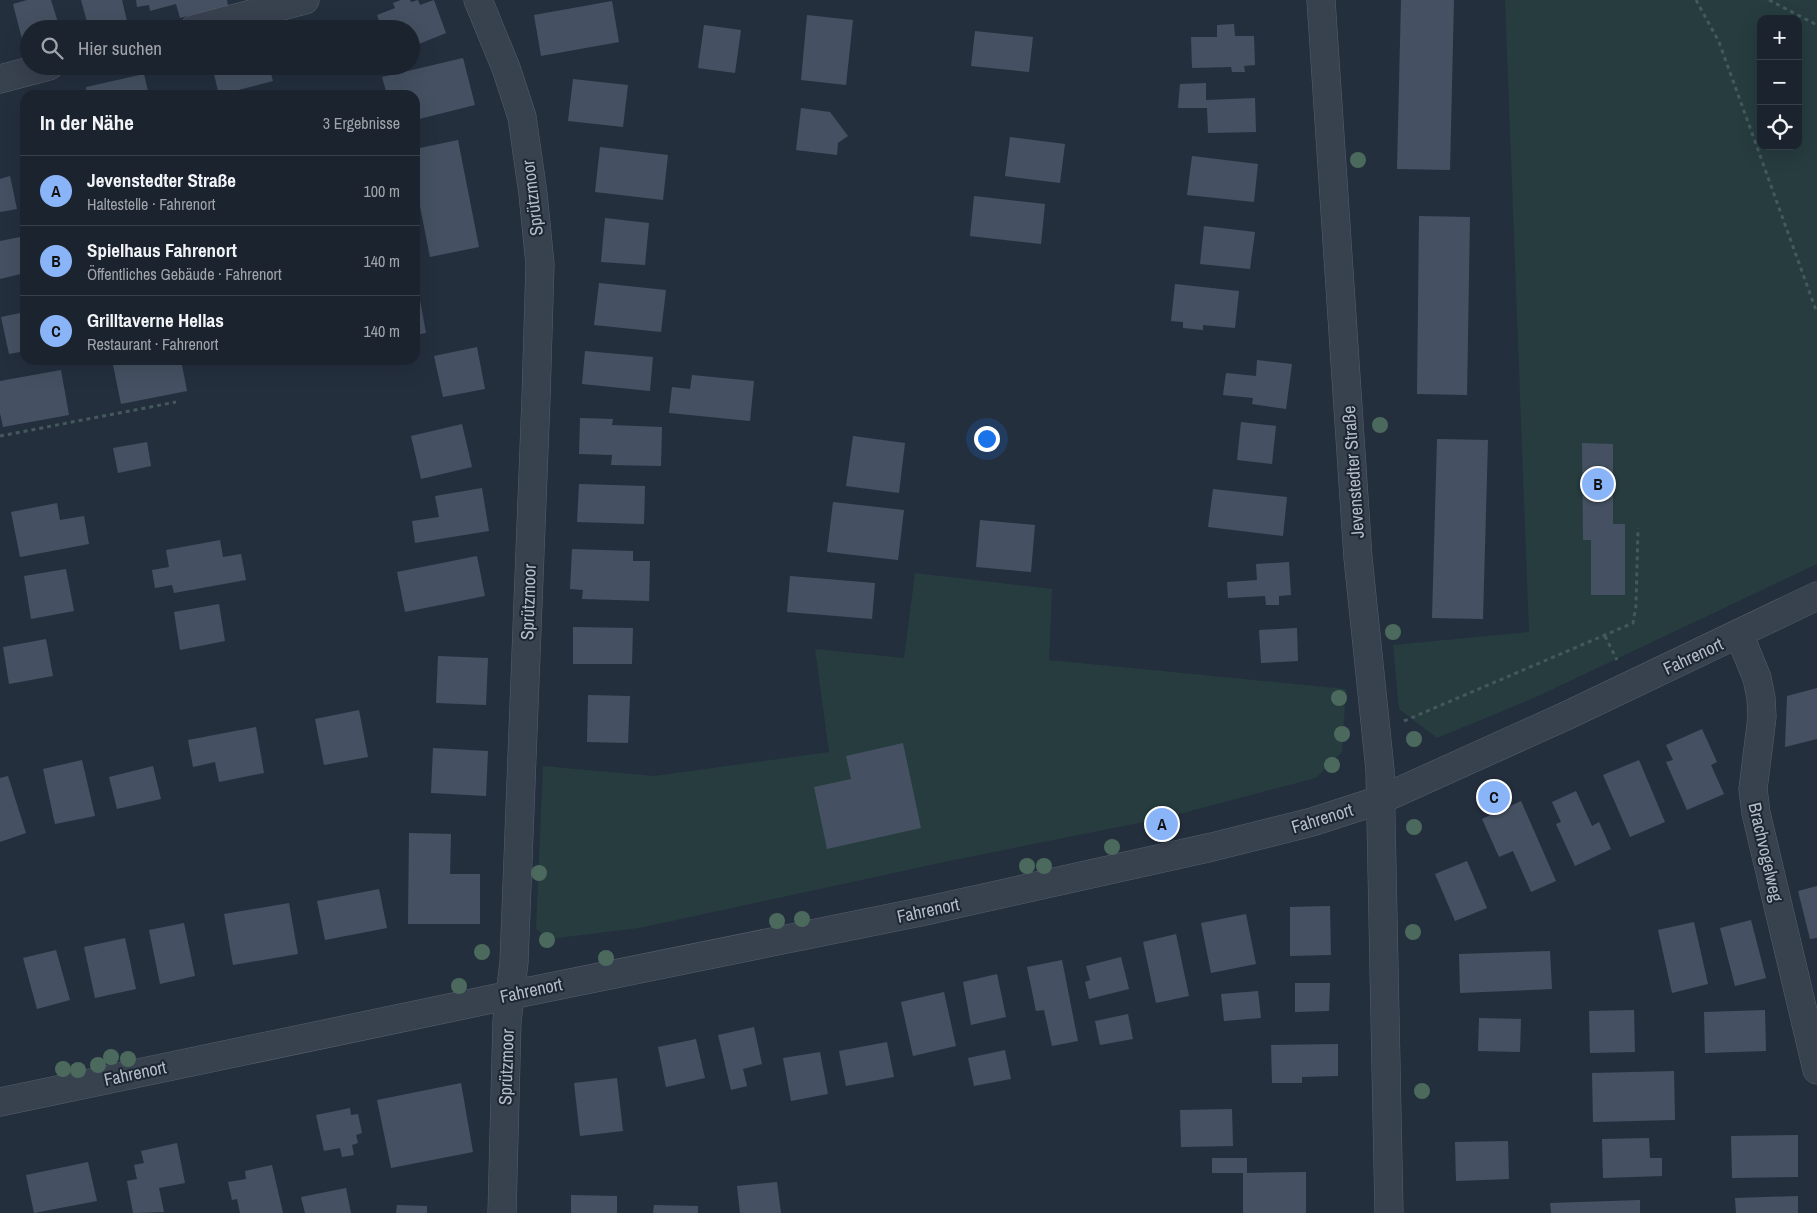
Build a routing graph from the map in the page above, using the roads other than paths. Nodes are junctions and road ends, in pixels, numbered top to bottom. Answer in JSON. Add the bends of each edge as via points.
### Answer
{"nodes":[{"id":1,"x":305,"y":0,"type":"edge"},
{"id":2,"x":478,"y":0,"type":"edge"},
{"id":3,"x":1321,"y":0,"type":"edge"},
{"id":4,"x":228,"y":20,"type":"edge"},
{"id":5,"x":20,"y":74,"type":"edge"},
{"id":6,"x":0,"y":79,"type":"edge"},
{"id":7,"x":1817,"y":596,"type":"edge"},
{"id":8,"x":1739,"y":634,"type":"junction"},
{"id":9,"x":1380,"y":800,"type":"junction"},
{"id":10,"x":511,"y":995,"type":"junction"},
{"id":11,"x":1817,"y":1070,"type":"edge"},
{"id":12,"x":0,"y":1102,"type":"edge"},
{"id":13,"x":502,"y":1213,"type":"edge"},
{"id":14,"x":1389,"y":1213,"type":"edge"}],
"edges":[{"from":1,"to":4,"type":"street"},
{"from":2,"to":10,"type":"street","name":"Sprützmoor","via":[[522,117],[540,264]]},
{"from":3,"to":9,"type":"street","name":"Jevenstedter Straße","via":[[1358,558],[1380,770]]},
{"from":5,"to":6,"type":"street"},
{"from":7,"to":8,"type":"street","name":"Fahrenort"},
{"from":8,"to":9,"type":"street","name":"Fahrenort"},
{"from":8,"to":11,"type":"street","name":"Brachvogelweg","via":[[1757,678],[1761,698],[1762,717],[1753,789],[1756,813]]},
{"from":9,"to":10,"type":"street","name":"Fahrenort","via":[[1312,822],[1183,854],[924,911]]},
{"from":9,"to":14,"type":"street","name":"Jevenstedter Straße"},
{"from":10,"to":12,"type":"street","name":"Fahrenort"},
{"from":10,"to":13,"type":"street","name":"Sprützmoor","via":[[507,1021]]}]}
